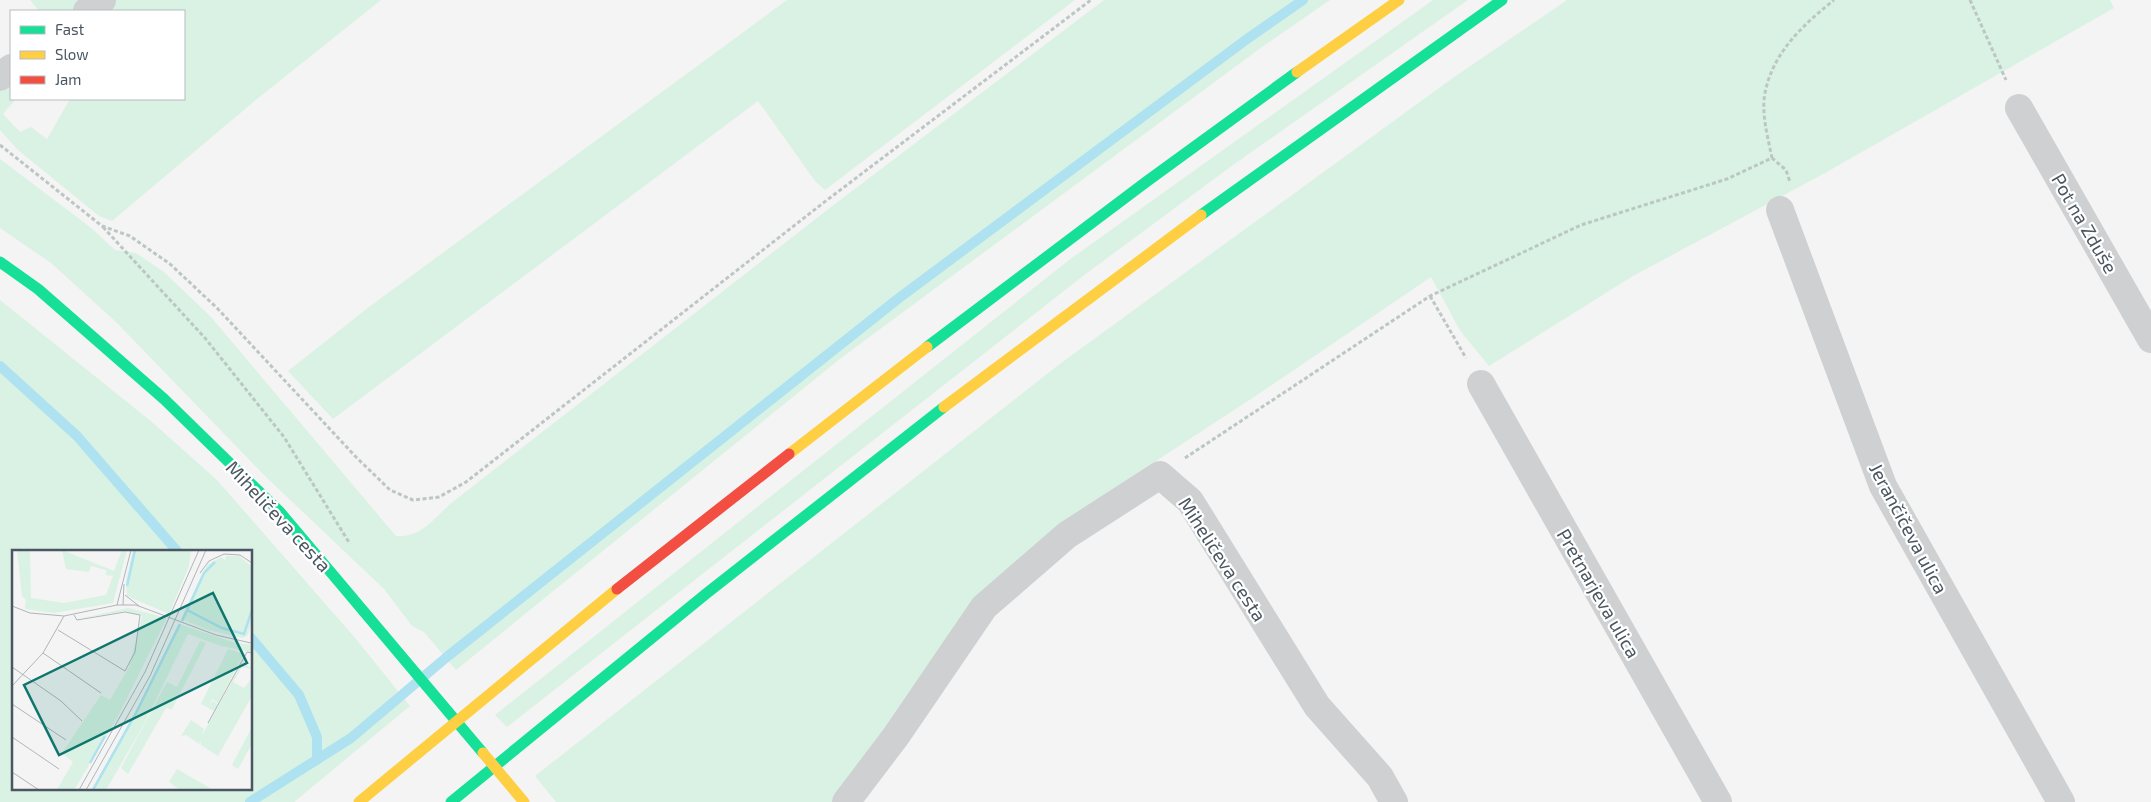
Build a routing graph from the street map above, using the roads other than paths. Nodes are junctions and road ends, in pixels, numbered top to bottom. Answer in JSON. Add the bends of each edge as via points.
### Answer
{"nodes":[{"id":1,"x":102,"y":0,"type":"edge"},
{"id":2,"x":1399,"y":0,"type":"edge"},
{"id":3,"x":1502,"y":0,"type":"edge"},
{"id":4,"x":88,"y":10,"type":"edge"},
{"id":5,"x":10,"y":69,"type":"edge"},
{"id":6,"x":0,"y":77,"type":"edge"},
{"id":7,"x":2018,"y":108,"type":"road end"},
{"id":8,"x":1780,"y":210,"type":"road end"},
{"id":9,"x":0,"y":262,"type":"edge"},
{"id":10,"x":2151,"y":339,"type":"edge"},
{"id":11,"x":1481,"y":384,"type":"road end"},
{"id":12,"x":359,"y":802,"type":"edge"},
{"id":13,"x":451,"y":802,"type":"edge"},
{"id":14,"x":524,"y":802,"type":"edge"},
{"id":15,"x":846,"y":802,"type":"edge"},
{"id":16,"x":1394,"y":802,"type":"edge"},
{"id":17,"x":1718,"y":802,"type":"edge"},
{"id":18,"x":2061,"y":802,"type":"edge"}],
"edges":[{"from":1,"to":4,"type":"street"},
{"from":2,"to":12,"type":"main road","via":[[954,325],[603,600]]},
{"from":3,"to":13,"type":"main road","via":[[1262,169],[981,378],[710,589]]},
{"from":5,"to":6,"type":"street"},
{"from":7,"to":10,"type":"street","name":"Pot na Zduše"},
{"from":8,"to":18,"type":"street","name":"Jerančičeva ulica","via":[[1883,486]]},
{"from":9,"to":14,"type":"main road","name":"Miheličeva cesta","via":[[38,289],[164,400],[280,512]]},
{"from":11,"to":17,"type":"street","name":"Pretnarjeva ulica"},
{"from":15,"to":16,"type":"street","name":"Miheličeva cesta","via":[[896,736],[984,607],[1068,535],[1160,475],[1190,501],[1317,706],[1380,777]]}]}
